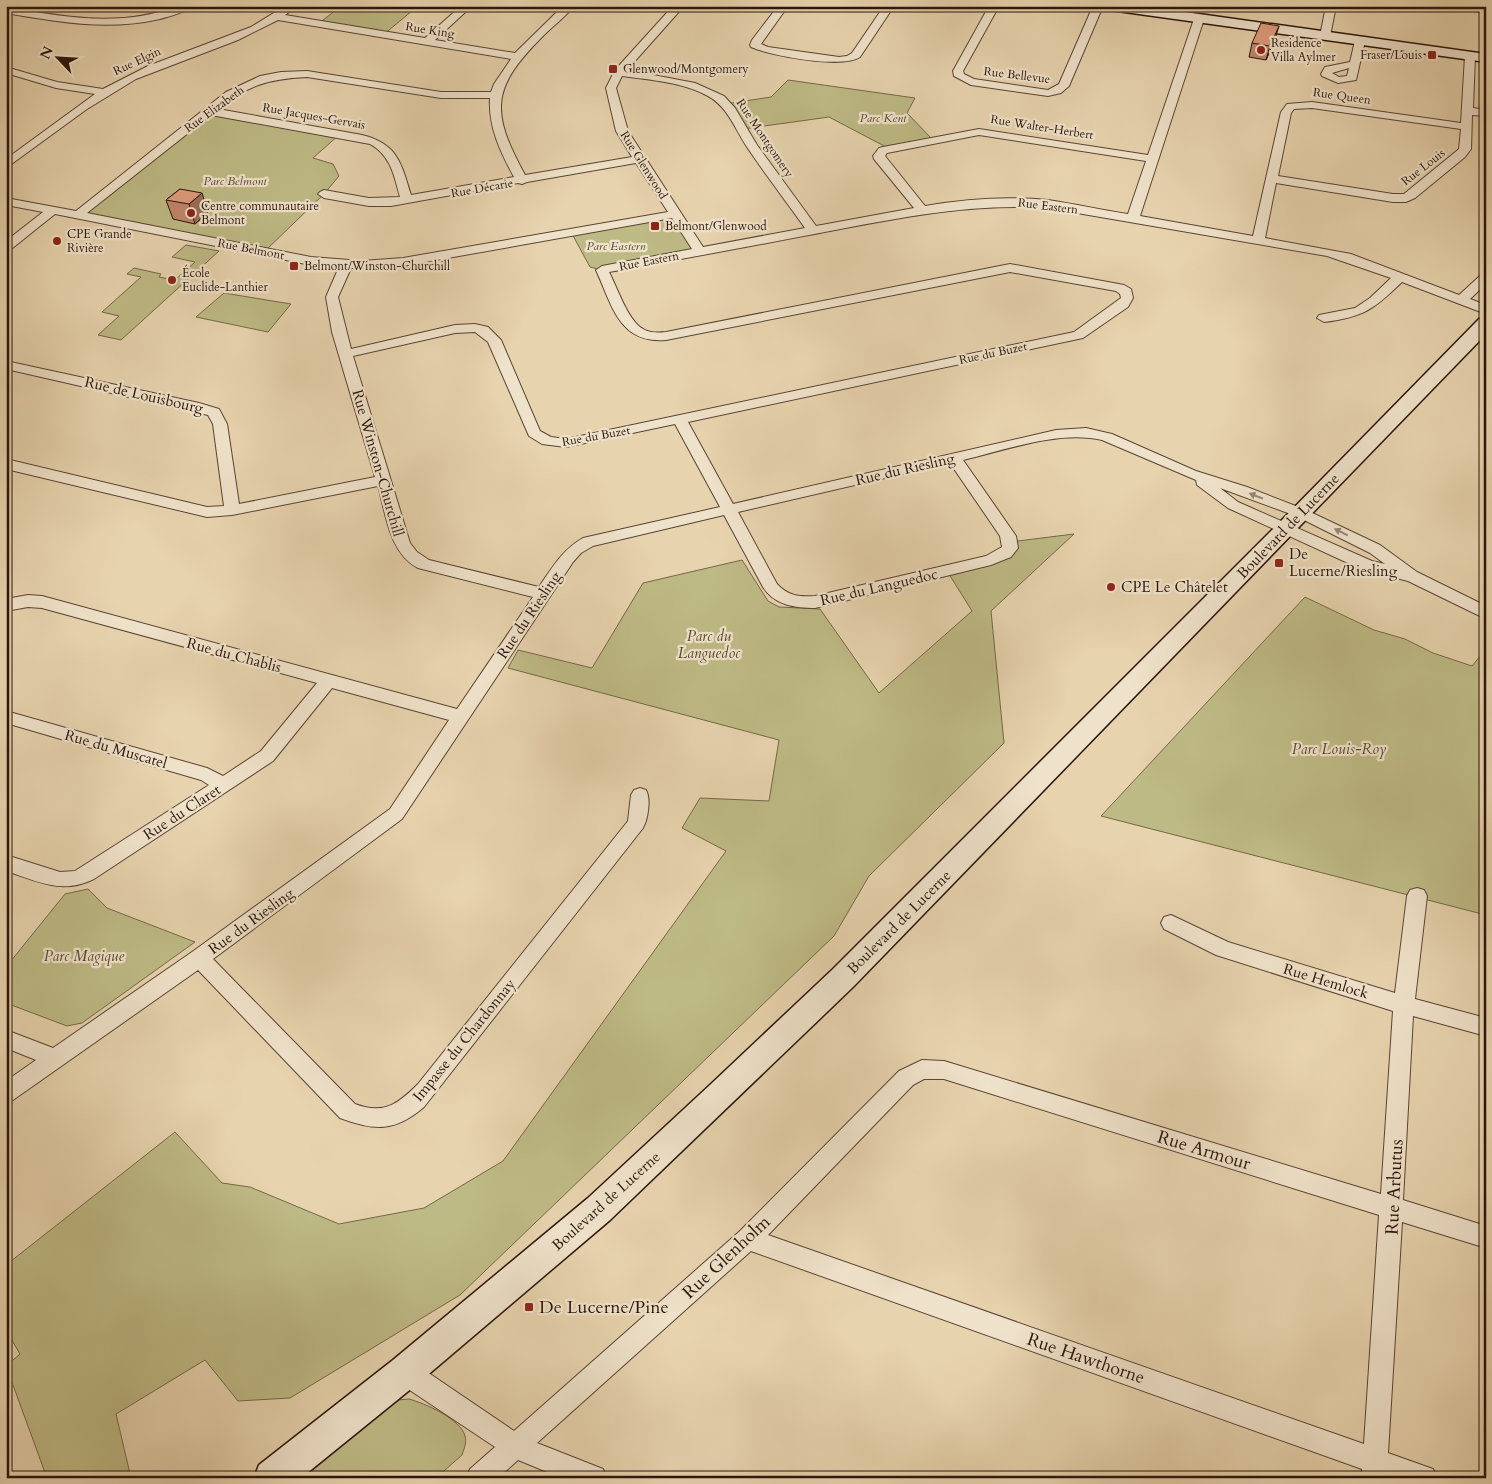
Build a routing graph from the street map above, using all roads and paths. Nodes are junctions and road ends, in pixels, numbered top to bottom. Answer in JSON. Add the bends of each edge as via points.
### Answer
{"nodes":[{"id":1,"x":188,"y":6,"type":"edge"},
{"id":2,"x":292,"y":6,"type":"edge"},
{"id":3,"x":467,"y":6,"type":"edge"},
{"id":4,"x":569,"y":6,"type":"edge"},
{"id":5,"x":679,"y":6,"type":"edge"},
{"id":6,"x":784,"y":6,"type":"edge"},
{"id":7,"x":889,"y":6,"type":"edge"},
{"id":8,"x":994,"y":6,"type":"edge"},
{"id":9,"x":1098,"y":6,"type":"edge"},
{"id":10,"x":1110,"y":6,"type":"edge"},
{"id":11,"x":1331,"y":6,"type":"edge"},
{"id":12,"x":1459,"y":6,"type":"edge"},
{"id":13,"x":6,"y":10,"type":"edge"},
{"id":14,"x":1486,"y":10,"type":"edge"},
{"id":15,"x":278,"y":17,"type":"junction"},
{"id":16,"x":1199,"y":19,"type":"junction"},
{"id":17,"x":1325,"y":36,"type":"junction"},
{"id":18,"x":1360,"y":41,"type":"junction"},
{"id":19,"x":427,"y":42,"type":"junction"},
{"id":20,"x":518,"y":56,"type":"junction"},
{"id":21,"x":1470,"y":56,"type":"junction"},
{"id":22,"x":1486,"y":58,"type":"edge"},
{"id":23,"x":1355,"y":64,"type":"dead end"},
{"id":24,"x":6,"y":70,"type":"edge"},
{"id":25,"x":620,"y":72,"type":"junction"},
{"id":26,"x":19,"y":74,"type":"junction"},
{"id":27,"x":6,"y":80,"type":"edge"},
{"id":28,"x":104,"y":93,"type":"junction"},
{"id":29,"x":495,"y":95,"type":"junction"},
{"id":30,"x":209,"y":111,"type":"junction"},
{"id":31,"x":1468,"y":111,"type":"junction"},
{"id":32,"x":1486,"y":113,"type":"edge"},
{"id":33,"x":1467,"y":128,"type":"junction"},
{"id":34,"x":1153,"y":159,"type":"junction"},
{"id":35,"x":639,"y":160,"type":"junction"},
{"id":36,"x":6,"y":165,"type":"edge"},
{"id":37,"x":1272,"y":178,"type":"junction"},
{"id":38,"x":522,"y":181,"type":"junction"},
{"id":39,"x":324,"y":194,"type":"dead end"},
{"id":40,"x":408,"y":200,"type":"junction"},
{"id":41,"x":6,"y":201,"type":"edge"},
{"id":42,"x":54,"y":210,"type":"junction"},
{"id":43,"x":922,"y":210,"type":"junction"},
{"id":44,"x":675,"y":214,"type":"junction"},
{"id":45,"x":78,"y":215,"type":"junction"},
{"id":46,"x":1133,"y":218,"type":"junction"},
{"id":47,"x":812,"y":230,"type":"junction"},
{"id":48,"x":1258,"y":240,"type":"junction"},
{"id":49,"x":6,"y":247,"type":"edge"},
{"id":50,"x":700,"y":252,"type":"junction"},
{"id":51,"x":346,"y":264,"type":"junction"},
{"id":52,"x":602,"y":270,"type":"joint"},
{"id":53,"x":1400,"y":277,"type":"junction"},
{"id":54,"x":1486,"y":277,"type":"edge"},
{"id":55,"x":1462,"y":300,"type":"junction"},
{"id":56,"x":1486,"y":310,"type":"edge"},
{"id":57,"x":1324,"y":318,"type":"dead end"},
{"id":58,"x":1486,"y":323,"type":"edge"},
{"id":59,"x":346,"y":354,"type":"junction"},
{"id":60,"x":6,"y":365,"type":"edge"},
{"id":61,"x":680,"y":420,"type":"junction"},
{"id":62,"x":954,"y":458,"type":"junction"},
{"id":63,"x":6,"y":464,"type":"edge"},
{"id":64,"x":1191,"y":474,"type":"junction"},
{"id":65,"x":383,"y":480,"type":"junction"},
{"id":66,"x":728,"y":509,"type":"junction"},
{"id":67,"x":232,"y":510,"type":"junction"},
{"id":68,"x":1294,"y":521,"type":"junction"},
{"id":69,"x":544,"y":594,"type":"junction"},
{"id":70,"x":6,"y":605,"type":"edge"},
{"id":71,"x":1486,"y":613,"type":"edge"},
{"id":72,"x":328,"y":681,"type":"junction"},
{"id":73,"x":6,"y":716,"type":"edge"},
{"id":74,"x":461,"y":717,"type":"junction"},
{"id":75,"x":224,"y":785,"type":"junction"},
{"id":76,"x":640,"y":796,"type":"dead end"},
{"id":77,"x":6,"y":863,"type":"edge"},
{"id":78,"x":1417,"y":896,"type":"dead end"},
{"id":79,"x":1171,"y":923,"type":"dead end"},
{"id":80,"x":199,"y":958,"type":"junction"},
{"id":81,"x":1404,"y":1005,"type":"junction"},
{"id":82,"x":1486,"y":1027,"type":"edge"},
{"id":83,"x":6,"y":1040,"type":"edge"},
{"id":84,"x":54,"y":1058,"type":"junction"},
{"id":85,"x":922,"y":1069,"type":"joint"},
{"id":86,"x":6,"y":1093,"type":"edge"},
{"id":87,"x":1392,"y":1208,"type":"junction"},
{"id":88,"x":1486,"y":1238,"type":"edge"},
{"id":89,"x":748,"y":1239,"type":"junction"},
{"id":90,"x":405,"y":1372,"type":"junction"},
{"id":91,"x":515,"y":1446,"type":"junction"},
{"id":92,"x":1375,"y":1469,"type":"edge"},
{"id":93,"x":272,"y":1478,"type":"edge"},
{"id":94,"x":479,"y":1478,"type":"edge"},
{"id":95,"x":594,"y":1478,"type":"edge"},
{"id":96,"x":1424,"y":1478,"type":"edge"}],
"edges":[{"from":1,"to":13,"type":"street","via":[[153,18],[107,24]]},
{"from":2,"to":15,"type":"street","name":"Rue Elgin"},
{"from":3,"to":19,"type":"street"},
{"from":4,"to":20,"type":"street"},
{"from":5,"to":25,"type":"street","name":"Rue Glenwood"},
{"from":6,"to":7,"type":"street","via":[[755,45],[766,50],[839,60],[856,55]]},
{"from":8,"to":9,"type":"street","name":"Rue Bellevue","via":[[958,71],[959,76],[971,82],[1048,92],[1064,86]]},
{"from":10,"to":16,"type":"main road"},
{"from":11,"to":17,"type":"street"},
{"from":12,"to":14,"type":"street"},
{"from":15,"to":19,"type":"street","name":"Rue King"},
{"from":15,"to":28,"type":"street","name":"Rue Elgin","via":[[139,74]]},
{"from":16,"to":17,"type":"main road"},
{"from":16,"to":34,"type":"street"},
{"from":17,"to":18,"type":"main road"},
{"from":18,"to":21,"type":"main road"},
{"from":18,"to":23,"type":"street"},
{"from":19,"to":20,"type":"street","name":"Rue King"},
{"from":20,"to":29,"type":"street"},
{"from":21,"to":22,"type":"main road"},
{"from":21,"to":31,"type":"street","name":"Rue Louis"},
{"from":24,"to":26,"type":"street"},
{"from":25,"to":35,"type":"street","name":"Rue Glenwood","via":[[612,83],[612,93],[618,120]]},
{"from":25,"to":47,"type":"street","name":"Rue Montgomery","via":[[689,85],[720,99]]},
{"from":26,"to":27,"type":"street"},
{"from":26,"to":28,"type":"street","via":[[56,85]]},
{"from":28,"to":36,"type":"street","name":"Rue Elgin"},
{"from":29,"to":30,"type":"street","name":"Rue Elizabeth","via":[[441,95],[324,76],[290,74],[246,85]]},
{"from":29,"to":38,"type":"street","via":[[504,145]]},
{"from":30,"to":40,"type":"street","name":"Rue Jacques-Gervais","via":[[377,143],[392,155]]},
{"from":30,"to":45,"type":"street","name":"Rue Elizabeth"},
{"from":31,"to":32,"type":"street"},
{"from":31,"to":33,"type":"street","name":"Rue Louis"},
{"from":33,"to":37,"type":"street","name":"Rue Louis","via":[[1464,152],[1406,198]]},
{"from":33,"to":37,"type":"street","name":"Rue Queen","via":[[1312,105],[1291,106],[1286,112]]},
{"from":34,"to":43,"type":"street","name":"Rue Walter-Herbert","via":[[979,132],[883,150],[880,159]]},
{"from":34,"to":46,"type":"street"},
{"from":35,"to":38,"type":"street","name":"Rue Décarie"},
{"from":35,"to":44,"type":"street","name":"Rue Glenwood"},
{"from":37,"to":48,"type":"street","name":"Rue Queen"},
{"from":38,"to":40,"type":"street","name":"Rue Décarie"},
{"from":39,"to":40,"type":"street","name":"Rue Décarie","via":[[376,203]]},
{"from":41,"to":42,"type":"street","name":"Rue Belmont"},
{"from":42,"to":45,"type":"street","name":"Rue Belmont"},
{"from":42,"to":49,"type":"street"},
{"from":43,"to":46,"type":"street","name":"Rue Eastern","via":[[968,202],[1015,201]]},
{"from":43,"to":47,"type":"street","name":"Rue Eastern"},
{"from":44,"to":50,"type":"street","name":"Rue Glenwood"},
{"from":44,"to":51,"type":"street","name":"Rue Belmont","via":[[432,258]]},
{"from":45,"to":51,"type":"street","name":"Rue Belmont","via":[[303,259]]},
{"from":46,"to":48,"type":"street","name":"Rue Eastern"},
{"from":47,"to":50,"type":"street","name":"Rue Eastern"},
{"from":48,"to":53,"type":"street","name":"Rue Eastern","via":[[1337,254]]},
{"from":50,"to":52,"type":"street","name":"Rue Eastern"},
{"from":51,"to":59,"type":"street","name":"Rue Winston-Churchill","via":[[332,297]]},
{"from":52,"to":61,"type":"street","name":"Rue du Buzet","via":[[630,325],[653,337],[1010,268],[1110,285],[1126,292],[1123,304],[1078,335]]},
{"from":53,"to":55,"type":"street","name":"Rue Eastern"},
{"from":53,"to":57,"type":"street","via":[[1361,312]]},
{"from":54,"to":55,"type":"street"},
{"from":55,"to":56,"type":"street","name":"Rue Eastern"},
{"from":58,"to":68,"type":"main road","name":"Boulevard de Lucerne"},
{"from":59,"to":61,"type":"street","name":"Rue du Buzet","via":[[456,329],[475,328],[483,330],[494,340],[530,428],[540,438],[566,443]]},
{"from":59,"to":65,"type":"street","name":"Rue Winston-Churchill"},
{"from":60,"to":67,"type":"street","name":"Rue de Louisbourg","via":[[214,412],[220,424]]},
{"from":61,"to":66,"type":"street","name":"Rue du Languedoc"},
{"from":62,"to":64,"type":"street","name":"Rue du Riesling","via":[[1056,434],[1086,432],[1118,441]]},
{"from":62,"to":66,"type":"street","name":"Rue du Riesling"},
{"from":62,"to":66,"type":"street","name":"Rue du Languedoc","via":[[1008,536],[1010,548],[1006,553],[991,560],[815,602],[792,602],[776,593]]},
{"from":63,"to":67,"type":"street","via":[[197,511]]},
{"from":68,"to":64,"type":"street","name":"Rue du Riesling","one_way":true,"via":[[1242,490]]},
{"from":64,"to":68,"type":"street","name":"Rue du Riesling","via":[[1233,505]]},
{"from":65,"to":67,"type":"street"},
{"from":65,"to":69,"type":"street","name":"Rue Winston-Churchill","via":[[402,543],[415,560]]},
{"from":66,"to":69,"type":"street","name":"Rue du Riesling","via":[[588,542],[567,558]]},
{"from":68,"to":71,"type":"street","via":[[1367,565],[1411,576]]},
{"from":68,"to":90,"type":"main road","name":"Boulevard de Lucerne","via":[[843,978],[722,1094],[599,1209]]},
{"from":69,"to":74,"type":"street","name":"Rue du Riesling"},
{"from":70,"to":72,"type":"street","name":"Rue du Chablis","via":[[42,602]]},
{"from":72,"to":74,"type":"street","name":"Rue du Chablis"},
{"from":72,"to":75,"type":"street","name":"Rue du Claret","via":[[275,748]]},
{"from":73,"to":75,"type":"street","name":"Rue du Muscatel","via":[[207,775]]},
{"from":74,"to":80,"type":"street","name":"Rue du Riesling","via":[[396,814]]},
{"from":75,"to":77,"type":"street","name":"Rue du Claret","via":[[77,879],[60,880]]},
{"from":76,"to":80,"type":"street","name":"Impasse du Chardonnay","via":[[637,823],[425,1091],[402,1112],[389,1118],[362,1117],[348,1111]]},
{"from":78,"to":81,"type":"street","name":"Rue Arbutus"},
{"from":79,"to":81,"type":"street","name":"Rue Hemlock","via":[[1223,950]]},
{"from":80,"to":84,"type":"street","name":"Rue du Riesling"},
{"from":81,"to":82,"type":"street","name":"Rue Hemlock"},
{"from":81,"to":87,"type":"street","name":"Rue Arbutus"},
{"from":83,"to":84,"type":"street"},
{"from":84,"to":86,"type":"street","name":"Rue du Riesling"},
{"from":85,"to":87,"type":"street","name":"Rue Armour","via":[[944,1070]]},
{"from":85,"to":89,"type":"street","name":"Rue Glenholm","via":[[906,1078]]},
{"from":87,"to":88,"type":"street","name":"Rue Armour"},
{"from":87,"to":92,"type":"street","name":"Rue Arbutus"},
{"from":89,"to":91,"type":"street","name":"Rue Glenholm"},
{"from":89,"to":92,"type":"street","name":"Rue Hawthorne"},
{"from":90,"to":91,"type":"street"},
{"from":90,"to":93,"type":"main road","name":"Boulevard de Lucerne"},
{"from":91,"to":94,"type":"street","name":"Rue Glenholm"},
{"from":91,"to":95,"type":"street"},
{"from":92,"to":96,"type":"street","name":"Rue Hawthorne"}]}
